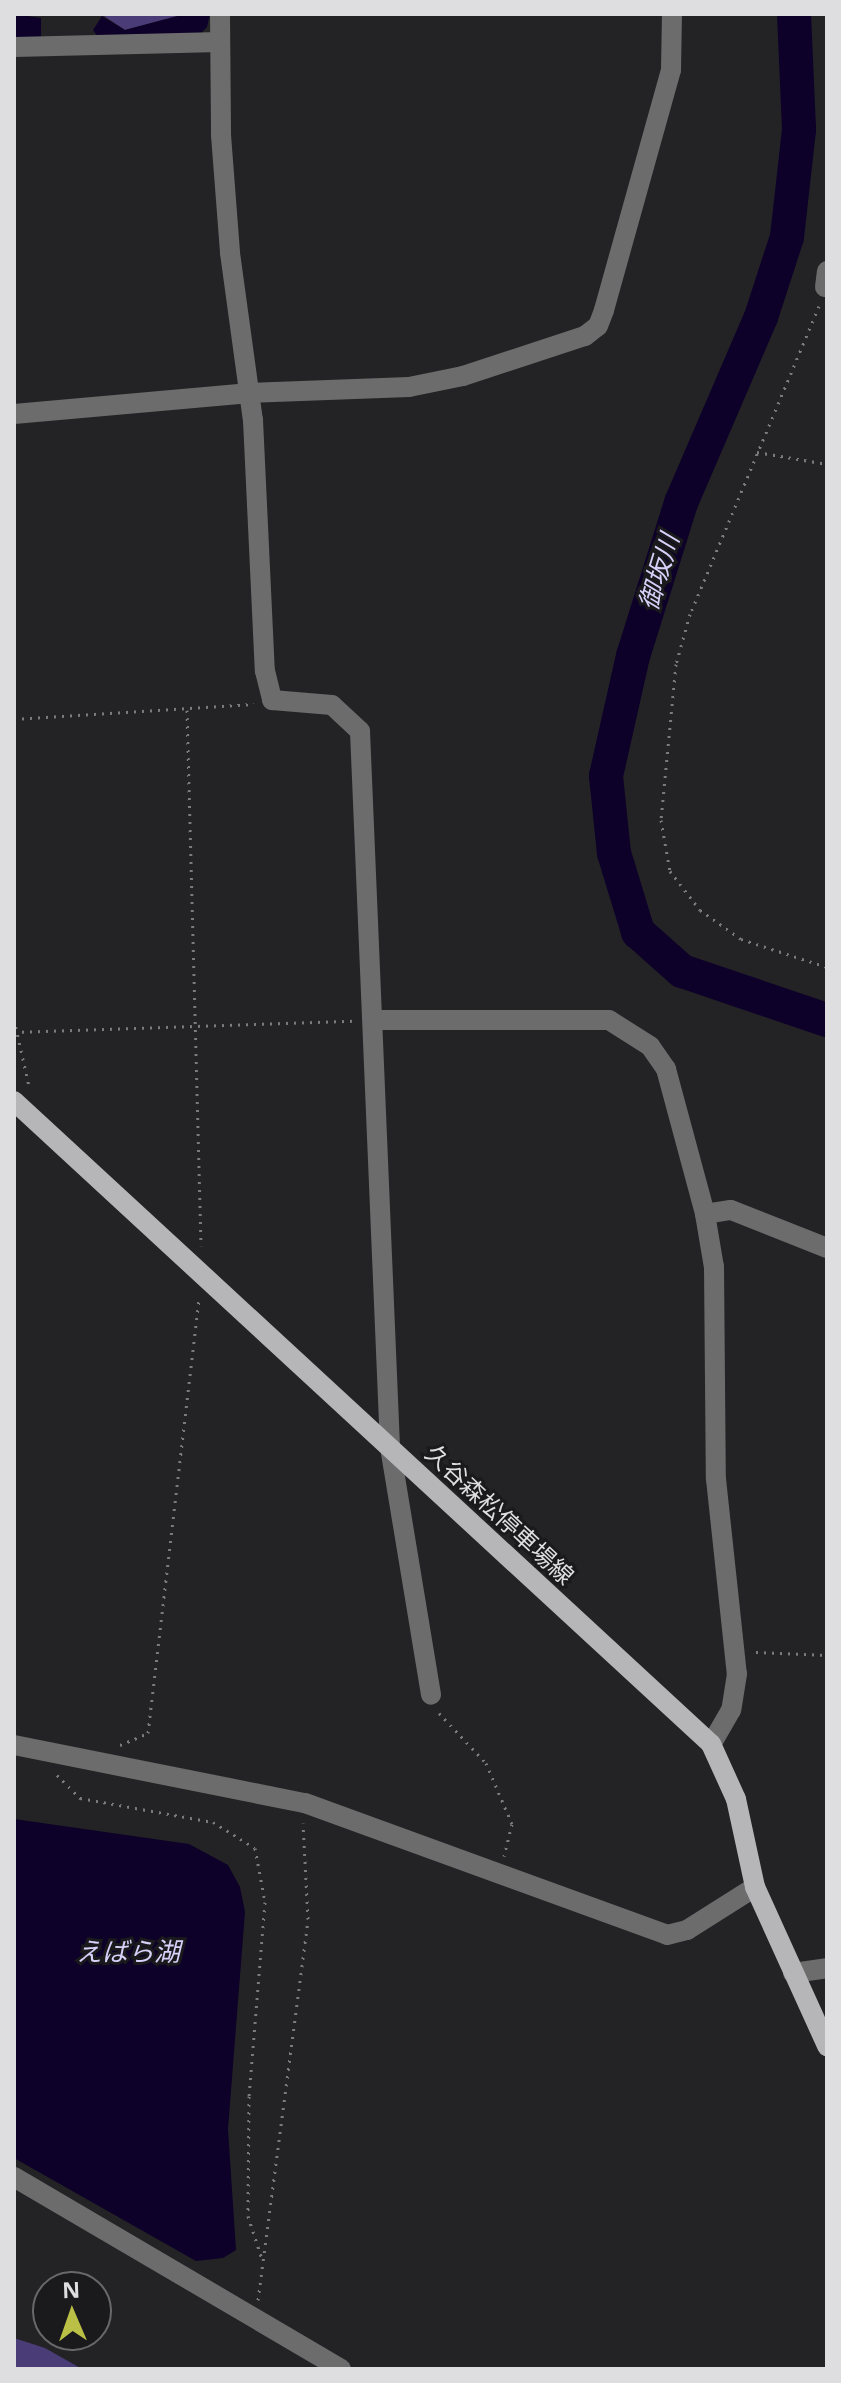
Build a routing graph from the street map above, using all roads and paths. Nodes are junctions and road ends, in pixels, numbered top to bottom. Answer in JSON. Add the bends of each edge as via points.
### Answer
{"nodes":[{"id":1,"x":220,"y":14,"type":"edge"},
{"id":2,"x":672,"y":14,"type":"edge"},
{"id":3,"x":220,"y":42,"type":"junction"},
{"id":4,"x":14,"y":47,"type":"edge"},
{"id":5,"x":826,"y":279,"type":"edge"},
{"id":6,"x":250,"y":393,"type":"junction"},
{"id":7,"x":14,"y":414,"type":"edge"},
{"id":8,"x":757,"y":452,"type":"junction"},
{"id":9,"x":827,"y":464,"type":"edge"},
{"id":10,"x":272,"y":700,"type":"junction"},
{"id":11,"x":14,"y":719,"type":"edge"},
{"id":12,"x":827,"y":967,"type":"edge"},
{"id":13,"x":14,"y":1019,"type":"edge"},
{"id":14,"x":375,"y":1020,"type":"junction"},
{"id":15,"x":15,"y":1032,"type":"edge"},
{"id":16,"x":14,"y":1101,"type":"edge"},
{"id":17,"x":36,"y":1118,"type":"junction"},
{"id":18,"x":705,"y":1214,"type":"junction"},
{"id":19,"x":827,"y":1248,"type":"edge"},
{"id":20,"x":390,"y":1447,"type":"junction"},
{"id":21,"x":736,"y":1651,"type":"junction"},
{"id":22,"x":827,"y":1655,"type":"edge"},
{"id":23,"x":431,"y":1695,"type":"joint"},
{"id":24,"x":711,"y":1744,"type":"junction"},
{"id":25,"x":14,"y":1745,"type":"edge"},
{"id":26,"x":47,"y":1750,"type":"junction"},
{"id":27,"x":305,"y":1803,"type":"junction"},
{"id":28,"x":500,"y":1872,"type":"junction"},
{"id":29,"x":755,"y":1887,"type":"junction"},
{"id":30,"x":827,"y":1968,"type":"edge"},
{"id":31,"x":793,"y":1973,"type":"junction"},
{"id":32,"x":827,"y":2046,"type":"edge"},
{"id":33,"x":14,"y":2177,"type":"edge"},
{"id":34,"x":262,"y":2259,"type":"junction"},
{"id":35,"x":256,"y":2323,"type":"junction"},
{"id":36,"x":341,"y":2369,"type":"edge"}],
"edges":[{"from":1,"to":3,"type":"street"},
{"from":2,"to":6,"type":"street","via":[[671,70],[598,326],[539,354],[422,384]]},
{"from":3,"to":4,"type":"street"},
{"from":3,"to":6,"type":"street","via":[[230,253]]},
{"from":5,"to":8,"type":"path","via":[[811,331]]},
{"from":6,"to":7,"type":"street"},
{"from":6,"to":10,"type":"street","via":[[265,671]]},
{"from":8,"to":9,"type":"path"},
{"from":8,"to":12,"type":"path","via":[[690,614],[676,664],[661,820],[664,849],[682,892],[719,926]]},
{"from":10,"to":11,"type":"path","via":[[239,708]]},
{"from":10,"to":14,"type":"street","via":[[332,705],[360,731]]},
{"from":13,"to":15,"type":"path"},
{"from":14,"to":15,"type":"path"},
{"from":14,"to":18,"type":"street","via":[[581,1016],[609,1020],[630,1031],[650,1046],[666,1069]]},
{"from":14,"to":20,"type":"street"},
{"from":15,"to":17,"type":"path"},
{"from":16,"to":17,"type":"main road","name":"久谷森松停車場線"},
{"from":17,"to":20,"type":"main road","name":"久谷森松停車場線"},
{"from":18,"to":19,"type":"street","via":[[731,1210]]},
{"from":18,"to":21,"type":"street","via":[[714,1267],[716,1479]]},
{"from":20,"to":23,"type":"street"},
{"from":20,"to":24,"type":"main road","name":"久谷森松停車場線"},
{"from":21,"to":22,"type":"path"},
{"from":21,"to":24,"type":"street","via":[[731,1710]]},
{"from":23,"to":28,"type":"path","via":[[443,1721],[477,1748],[512,1824]]},
{"from":24,"to":29,"type":"main road","name":"久谷森松停車場線","via":[[736,1799]]},
{"from":25,"to":26,"type":"street"},
{"from":26,"to":27,"type":"street"},
{"from":26,"to":34,"type":"path","via":[[46,1765],[80,1798],[213,1822],[255,1848],[265,1902],[249,2096],[248,2216]]},
{"from":27,"to":28,"type":"street"},
{"from":27,"to":34,"type":"path","via":[[308,1919]]},
{"from":28,"to":29,"type":"street","via":[[667,1935],[687,1930]]},
{"from":29,"to":31,"type":"main road","name":"久谷森松停車場線"},
{"from":30,"to":31,"type":"street"},
{"from":31,"to":32,"type":"main road","name":"久谷森松停車場線"},
{"from":33,"to":35,"type":"street"},
{"from":34,"to":35,"type":"path"},
{"from":35,"to":36,"type":"street"}]}
